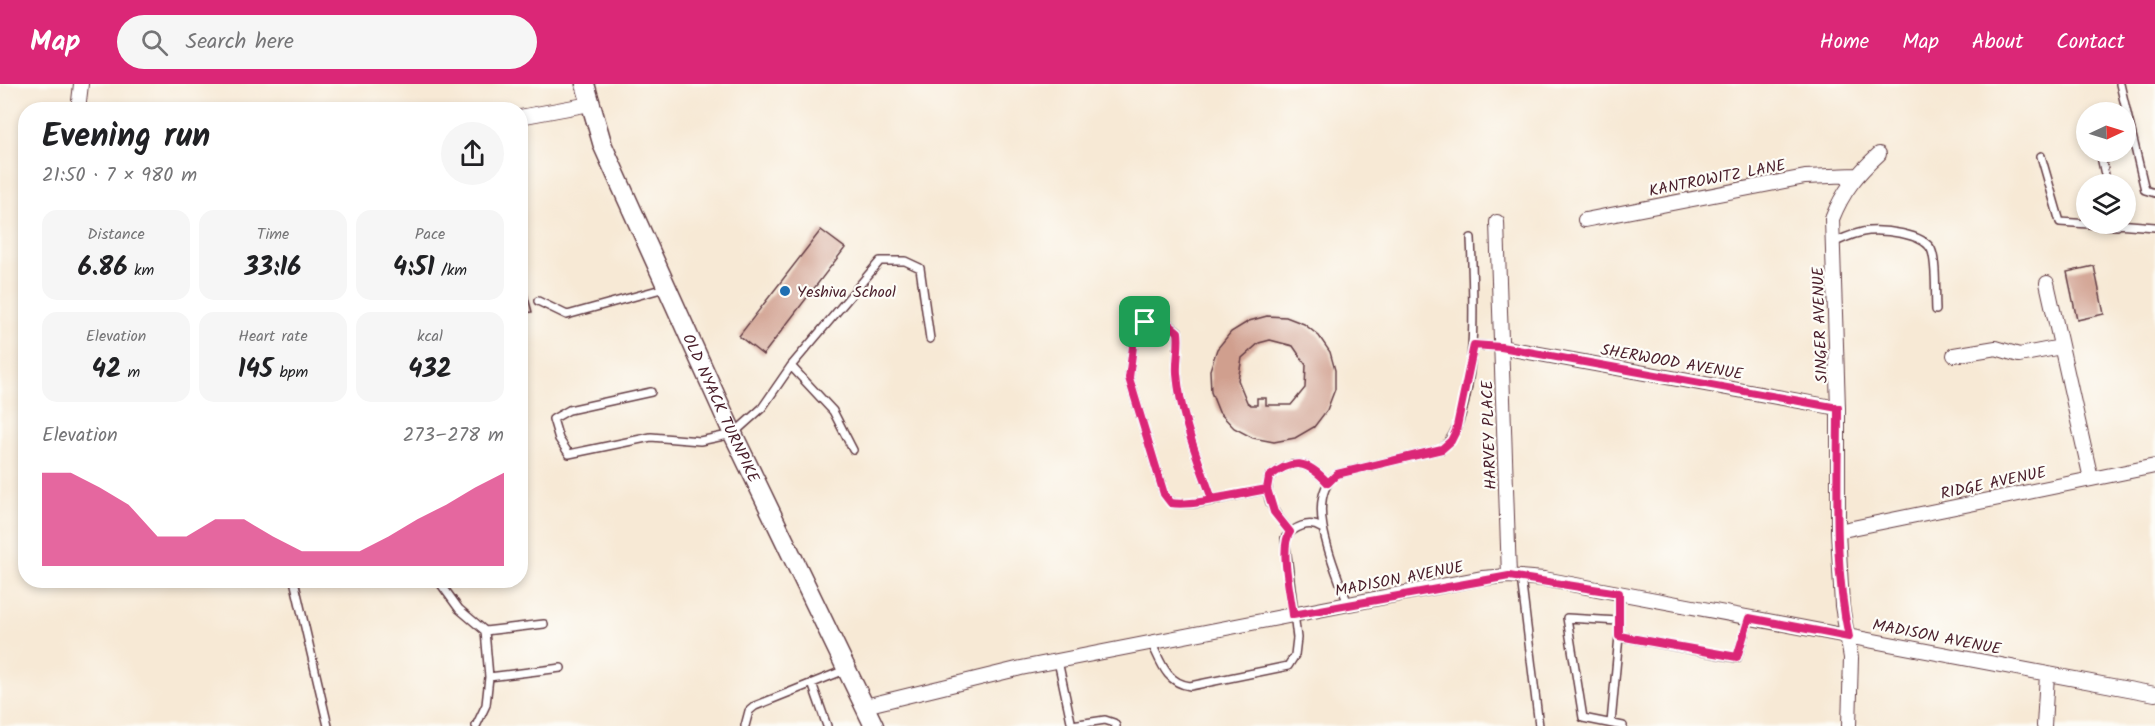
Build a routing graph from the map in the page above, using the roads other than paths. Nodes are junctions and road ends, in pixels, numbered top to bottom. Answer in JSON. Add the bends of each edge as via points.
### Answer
{"nodes":[{"id":1,"x":81,"y":84,"type":"edge"},
{"id":2,"x":585,"y":84,"type":"edge"},
{"id":3,"x":2120,"y":84,"type":"edge"},
{"id":4,"x":79,"y":102,"type":"edge"},
{"id":5,"x":590,"y":104,"type":"junction"},
{"id":6,"x":528,"y":116,"type":"edge"},
{"id":7,"x":1879,"y":154,"type":"dead end"},
{"id":8,"x":2040,"y":156,"type":"dead end"},
{"id":9,"x":1856,"y":175,"type":"junction"},
{"id":10,"x":2155,"y":193,"type":"edge"},
{"id":11,"x":1585,"y":220,"type":"dead end"},
{"id":12,"x":1497,"y":222,"type":"dead end"},
{"id":13,"x":2076,"y":223,"type":"edge"},
{"id":14,"x":2136,"y":226,"type":"edge"},
{"id":15,"x":2155,"y":227,"type":"edge"},
{"id":16,"x":1471,"y":238,"type":"dead end"},
{"id":17,"x":1833,"y":243,"type":"junction"},
{"id":18,"x":2047,"y":283,"type":"dead end"},
{"id":19,"x":667,"y":287,"type":"junction"},
{"id":20,"x":538,"y":301,"type":"dead end"},
{"id":21,"x":1936,"y":310,"type":"dead end"},
{"id":22,"x":930,"y":339,"type":"dead end"},
{"id":23,"x":1474,"y":345,"type":"junction"},
{"id":24,"x":1501,"y":347,"type":"junction"},
{"id":25,"x":2061,"y":347,"type":"junction"},
{"id":26,"x":1954,"y":355,"type":"dead end"},
{"id":27,"x":791,"y":366,"type":"junction"},
{"id":28,"x":651,"y":392,"type":"dead end"},
{"id":29,"x":1838,"y":408,"type":"junction"},
{"id":30,"x":734,"y":434,"type":"junction"},
{"id":31,"x":853,"y":450,"type":"dead end"},
{"id":32,"x":2155,"y":466,"type":"edge"},
{"id":33,"x":2091,"y":479,"type":"junction"},
{"id":34,"x":1328,"y":483,"type":"junction"},
{"id":35,"x":1267,"y":489,"type":"junction"},
{"id":36,"x":1212,"y":499,"type":"junction"},
{"id":37,"x":1321,"y":528,"type":"junction"},
{"id":38,"x":1838,"y":531,"type":"junction"},
{"id":39,"x":1288,"y":535,"type":"junction"},
{"id":40,"x":1515,"y":576,"type":"junction"},
{"id":41,"x":296,"y":588,"type":"edge"},
{"id":42,"x":444,"y":588,"type":"edge"},
{"id":43,"x":1619,"y":593,"type":"junction"},
{"id":44,"x":1348,"y":604,"type":"junction"},
{"id":45,"x":1293,"y":615,"type":"junction"},
{"id":46,"x":1749,"y":618,"type":"junction"},
{"id":47,"x":1619,"y":621,"type":"junction"},
{"id":48,"x":544,"y":624,"type":"dead end"},
{"id":49,"x":485,"y":632,"type":"junction"},
{"id":50,"x":1619,"y":636,"type":"junction"},
{"id":51,"x":1849,"y":637,"type":"junction"},
{"id":52,"x":1151,"y":642,"type":"junction"},
{"id":53,"x":1058,"y":661,"type":"junction"},
{"id":54,"x":561,"y":668,"type":"dead end"},
{"id":55,"x":847,"y":669,"type":"junction"},
{"id":56,"x":2047,"y":674,"type":"junction"},
{"id":57,"x":489,"y":677,"type":"junction"},
{"id":58,"x":812,"y":683,"type":"junction"},
{"id":59,"x":2155,"y":694,"type":"edge"},
{"id":60,"x":865,"y":706,"type":"junction"},
{"id":61,"x":1611,"y":723,"type":"junction"},
{"id":62,"x":1072,"y":725,"type":"edge"},
{"id":63,"x":328,"y":726,"type":"edge"},
{"id":64,"x":476,"y":726,"type":"edge"},
{"id":65,"x":745,"y":726,"type":"edge"},
{"id":66,"x":827,"y":726,"type":"edge"},
{"id":67,"x":874,"y":726,"type":"edge"},
{"id":68,"x":1116,"y":726,"type":"edge"},
{"id":69,"x":1539,"y":726,"type":"edge"},
{"id":70,"x":1623,"y":726,"type":"edge"},
{"id":71,"x":1849,"y":726,"type":"edge"},
{"id":72,"x":2044,"y":726,"type":"edge"}],
"edges":[{"from":1,"to":4,"type":"street"},
{"from":2,"to":5,"type":"street","name":"OLD NYACK TURNPIKE"},
{"from":3,"to":10,"type":"lane","via":[[2145,190]]},
{"from":5,"to":6,"type":"street"},
{"from":5,"to":19,"type":"street","name":"OLD NYACK TURNPIKE","via":[[603,146]]},
{"from":7,"to":9,"type":"street","name":"SINGER AVENUE"},
{"from":8,"to":13,"type":"lane","via":[[2060,222]]},
{"from":9,"to":11,"type":"street","name":"KANTROWITZ LANE","via":[[1805,177]]},
{"from":9,"to":17,"type":"street","name":"SINGER AVENUE","via":[[1841,195],[1832,219]]},
{"from":12,"to":24,"type":"street","name":"HARVEY PLACE"},
{"from":14,"to":15,"type":"lane"},
{"from":16,"to":23,"type":"lane"},
{"from":17,"to":21,"type":"lane","via":[[1869,231],[1900,234],[1925,242],[1932,258]]},
{"from":17,"to":29,"type":"street","name":"SINGER AVENUE"},
{"from":18,"to":25,"type":"street"},
{"from":19,"to":20,"type":"lane","via":[[567,315]]},
{"from":19,"to":30,"type":"street","name":"OLD NYACK TURNPIKE"},
{"from":22,"to":27,"type":"lane","via":[[920,268],[905,261],[880,261]]},
{"from":23,"to":24,"type":"lane"},
{"from":23,"to":34,"type":"lane","via":[[1464,403],[1451,441],[1442,449],[1337,474]]},
{"from":24,"to":29,"type":"street","name":"SHERWOOD AVENUE"},
{"from":24,"to":40,"type":"street","name":"HARVEY PLACE"},
{"from":25,"to":26,"type":"street","via":[[2019,355],[1996,348]]},
{"from":25,"to":33,"type":"street"},
{"from":27,"to":30,"type":"lane","via":[[762,408]]},
{"from":27,"to":31,"type":"lane","via":[[833,411]]},
{"from":28,"to":30,"type":"lane","via":[[568,410],[553,419],[559,439],[569,454],[651,437],[700,441]]},
{"from":29,"to":38,"type":"street","name":"SINGER AVENUE"},
{"from":30,"to":55,"type":"street","name":"OLD NYACK TURNPIKE"},
{"from":32,"to":33,"type":"street","name":"RIDGE AVENUE"},
{"from":33,"to":38,"type":"street","name":"RIDGE AVENUE"},
{"from":34,"to":35,"type":"lane","via":[[1316,470],[1303,464],[1286,465],[1269,477]]},
{"from":34,"to":37,"type":"lane"},
{"from":35,"to":36,"type":"lane"},
{"from":35,"to":39,"type":"lane","via":[[1274,512]]},
{"from":36,"to":36,"type":"lane","via":[[1179,504],[1171,503],[1164,494],[1129,378],[1135,331],[1145,322],[1166,322],[1178,332],[1181,397]]},
{"from":37,"to":39,"type":"lane","via":[[1308,524]]},
{"from":37,"to":44,"type":"lane"},
{"from":38,"to":51,"type":"street","name":"SINGER AVENUE","via":[[1842,606]]},
{"from":39,"to":45,"type":"lane"},
{"from":40,"to":43,"type":"street","name":"MADISON AVENUE"},
{"from":40,"to":44,"type":"street","name":"MADISON AVENUE"},
{"from":40,"to":69,"type":"lane"},
{"from":41,"to":63,"type":"lane"},
{"from":42,"to":49,"type":"lane","via":[[459,609]]},
{"from":43,"to":46,"type":"street","name":"MADISON AVENUE"},
{"from":43,"to":47,"type":"lane"},
{"from":44,"to":45,"type":"street","name":"MADISON AVENUE"},
{"from":45,"to":52,"type":"street","name":"MADISON AVENUE"},
{"from":45,"to":52,"type":"lane","via":[[1297,638],[1295,655],[1288,666],[1190,686],[1176,684],[1166,674]]},
{"from":46,"to":50,"type":"lane","via":[[1737,657]]},
{"from":46,"to":51,"type":"street","name":"MADISON AVENUE"},
{"from":47,"to":50,"type":"lane"},
{"from":47,"to":61,"type":"lane","via":[[1567,618],[1583,718]]},
{"from":48,"to":49,"type":"lane"},
{"from":49,"to":57,"type":"lane"},
{"from":50,"to":61,"type":"lane"},
{"from":51,"to":56,"type":"street","name":"MADISON AVENUE"},
{"from":51,"to":71,"type":"street","name":"SINGER AVENUE"},
{"from":52,"to":53,"type":"street","name":"MADISON AVENUE"},
{"from":53,"to":60,"type":"street","name":"MADISON AVENUE"},
{"from":53,"to":62,"type":"lane"},
{"from":54,"to":57,"type":"lane"},
{"from":55,"to":58,"type":"lane"},
{"from":55,"to":60,"type":"street","name":"OLD NYACK TURNPIKE"},
{"from":56,"to":59,"type":"street","name":"MADISON AVENUE"},
{"from":56,"to":72,"type":"street"},
{"from":57,"to":64,"type":"lane","via":[[486,705]]},
{"from":58,"to":65,"type":"lane","via":[[755,706],[749,711]]},
{"from":58,"to":66,"type":"lane"},
{"from":60,"to":67,"type":"street","name":"OLD NYACK TURNPIKE"},
{"from":61,"to":70,"type":"lane"},
{"from":62,"to":68,"type":"lane","via":[[1106,720]]}]}
